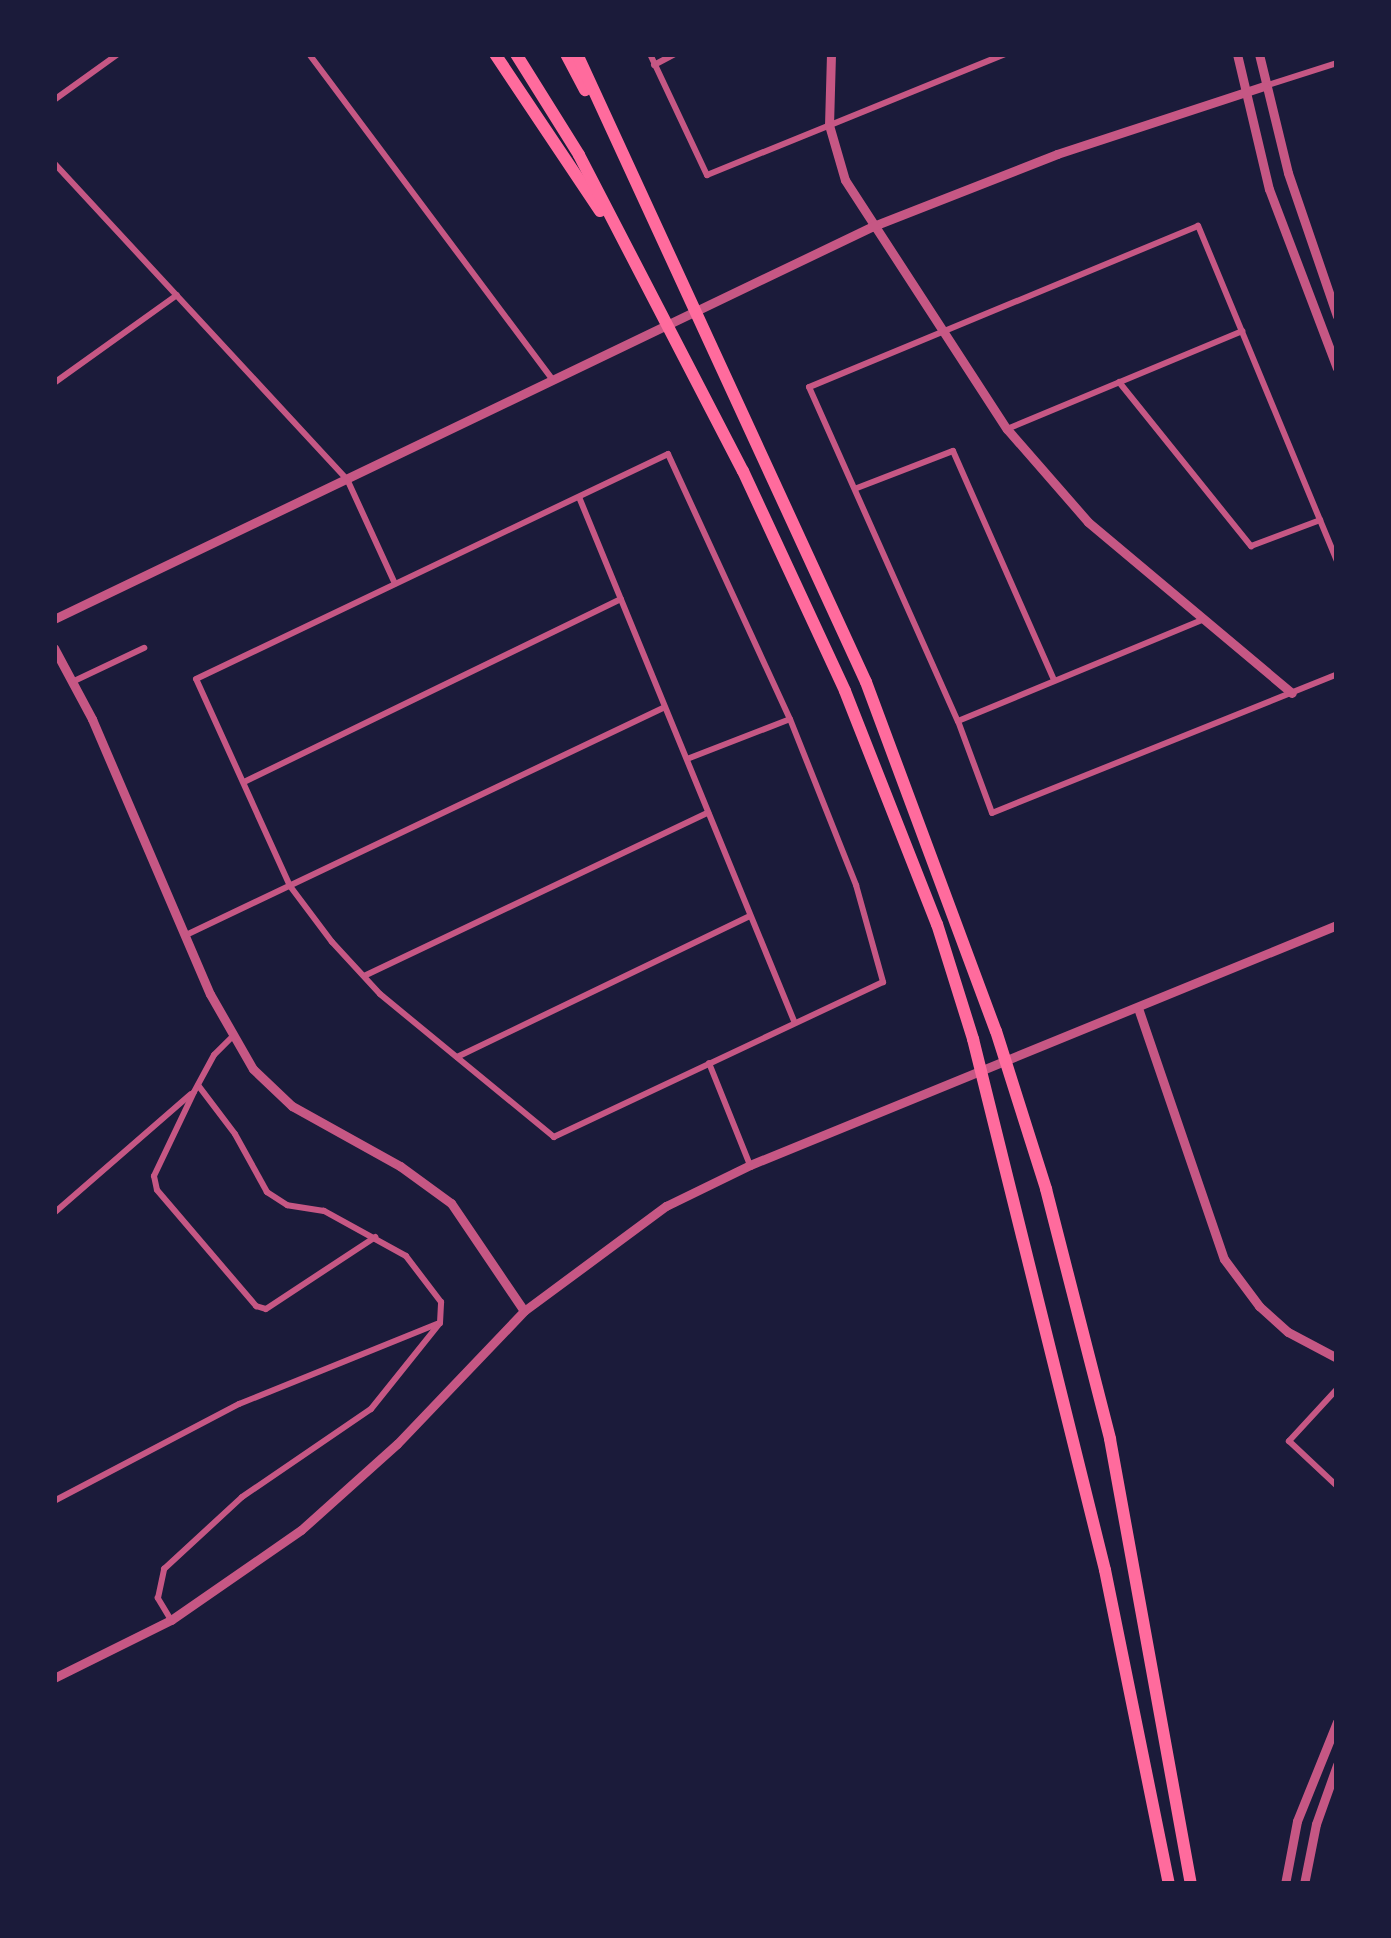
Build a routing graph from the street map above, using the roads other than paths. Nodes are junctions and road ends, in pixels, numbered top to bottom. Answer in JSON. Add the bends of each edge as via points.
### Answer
{"nodes":[{"id":1,"x":118,"y":54,"type":"edge"},
{"id":2,"x":309,"y":54,"type":"edge"},
{"id":3,"x":495,"y":54,"type":"edge"},
{"id":4,"x":516,"y":54,"type":"edge"},
{"id":5,"x":566,"y":54,"type":"edge"},
{"id":6,"x":577,"y":54,"type":"edge"},
{"id":7,"x":650,"y":54,"type":"edge"},
{"id":8,"x":676,"y":54,"type":"edge"},
{"id":9,"x":831,"y":54,"type":"edge"},
{"id":10,"x":1005,"y":54,"type":"edge"},
{"id":11,"x":1237,"y":54,"type":"edge"},
{"id":12,"x":1258,"y":54,"type":"edge"},
{"id":13,"x":1337,"y":63,"type":"edge"},
{"id":14,"x":654,"y":64,"type":"junction"},
{"id":15,"x":1264,"y":86,"type":"junction"},
{"id":16,"x":1244,"y":94,"type":"junction"},
{"id":17,"x":54,"y":100,"type":"edge"},
{"id":18,"x":829,"y":125,"type":"junction"},
{"id":19,"x":54,"y":163,"type":"edge"},
{"id":20,"x":655,"y":219,"type":"junction"},
{"id":21,"x":872,"y":227,"type":"junction"},
{"id":22,"x":646,"y":283,"type":"junction"},
{"id":23,"x":177,"y":295,"type":"junction"},
{"id":24,"x":1337,"y":316,"type":"edge"},
{"id":25,"x":939,"y":331,"type":"junction"},
{"id":26,"x":1242,"y":331,"type":"junction"},
{"id":27,"x":1337,"y":368,"type":"edge"},
{"id":28,"x":552,"y":380,"type":"junction"},
{"id":29,"x":1119,"y":382,"type":"junction"},
{"id":30,"x":54,"y":383,"type":"edge"},
{"id":31,"x":1007,"y":429,"type":"junction"},
{"id":32,"x":347,"y":478,"type":"junction"},
{"id":33,"x":857,"y":488,"type":"junction"},
{"id":34,"x":579,"y":497,"type":"junction"},
{"id":35,"x":1321,"y":520,"type":"junction"},
{"id":36,"x":1337,"y":561,"type":"edge"},
{"id":37,"x":395,"y":584,"type":"junction"},
{"id":38,"x":621,"y":599,"type":"junction"},
{"id":39,"x":54,"y":619,"type":"edge"},
{"id":40,"x":1204,"y":619,"type":"junction"},
{"id":41,"x":144,"y":648,"type":"dead end"},
{"id":42,"x":54,"y":649,"type":"edge"},
{"id":43,"x":1337,"y":674,"type":"edge"},
{"id":44,"x":1054,"y":680,"type":"junction"},
{"id":45,"x":72,"y":682,"type":"junction"},
{"id":46,"x":1292,"y":693,"type":"junction"},
{"id":47,"x":665,"y":707,"type":"junction"},
{"id":48,"x":790,"y":718,"type":"junction"},
{"id":49,"x":958,"y":721,"type":"junction"},
{"id":50,"x":687,"y":760,"type":"junction"},
{"id":51,"x":244,"y":782,"type":"junction"},
{"id":52,"x":708,"y":813,"type":"junction"},
{"id":53,"x":290,"y":886,"type":"junction"},
{"id":54,"x":750,"y":916,"type":"junction"},
{"id":55,"x":1337,"y":925,"type":"edge"},
{"id":56,"x":186,"y":935,"type":"junction"},
{"id":57,"x":363,"y":976,"type":"junction"},
{"id":58,"x":1138,"y":1008,"type":"junction"},
{"id":59,"x":794,"y":1021,"type":"junction"},
{"id":60,"x":232,"y":1036,"type":"junction"},
{"id":61,"x":457,"y":1057,"type":"junction"},
{"id":62,"x":709,"y":1062,"type":"junction"},
{"id":63,"x":196,"y":1088,"type":"junction"},
{"id":64,"x":750,"y":1165,"type":"junction"},
{"id":65,"x":54,"y":1213,"type":"edge"},
{"id":66,"x":375,"y":1237,"type":"junction"},
{"id":67,"x":524,"y":1311,"type":"junction"},
{"id":68,"x":440,"y":1323,"type":"junction"},
{"id":69,"x":1337,"y":1358,"type":"edge"},
{"id":70,"x":1337,"y":1389,"type":"edge"},
{"id":71,"x":1337,"y":1486,"type":"edge"},
{"id":72,"x":54,"y":1501,"type":"edge"},
{"id":73,"x":171,"y":1620,"type":"junction"},
{"id":74,"x":54,"y":1678,"type":"edge"},
{"id":75,"x":1337,"y":1722,"type":"edge"},
{"id":76,"x":1337,"y":1765,"type":"edge"},
{"id":77,"x":1169,"y":1884,"type":"edge"},
{"id":78,"x":1191,"y":1884,"type":"edge"},
{"id":79,"x":1285,"y":1884,"type":"edge"},
{"id":80,"x":1304,"y":1884,"type":"edge"}],
"edges":[{"from":1,"to":17,"type":"street"},
{"from":2,"to":28,"type":"street"},
{"from":3,"to":22,"type":"highway"},
{"from":4,"to":22,"type":"highway"},
{"from":5,"to":20,"type":"highway"},
{"from":6,"to":20,"type":"highway"},
{"from":7,"to":14,"type":"street"},
{"from":8,"to":14,"type":"street"},
{"from":9,"to":18,"type":"street"},
{"from":10,"to":18,"type":"street"},
{"from":11,"to":16,"type":"street"},
{"from":12,"to":15,"type":"street"},
{"from":13,"to":15,"type":"street"},
{"from":14,"to":18,"type":"street","via":[[707,175]]},
{"from":15,"to":16,"type":"street"},
{"from":15,"to":24,"type":"street"},
{"from":16,"to":21,"type":"street","via":[[1057,154]]},
{"from":16,"to":27,"type":"street","via":[[1289,251]]},
{"from":18,"to":21,"type":"street","via":[[845,180]]},
{"from":19,"to":23,"type":"street"},
{"from":20,"to":78,"type":"highway","via":[[866,682],[996,1030],[1110,1439]]},
{"from":21,"to":25,"type":"street"},
{"from":21,"to":28,"type":"street"},
{"from":22,"to":77,"type":"highway","via":[[844,691],[943,943],[1105,1570]]},
{"from":23,"to":30,"type":"street"},
{"from":23,"to":32,"type":"street"},
{"from":25,"to":26,"type":"street","via":[[1198,226]]},
{"from":25,"to":31,"type":"street"},
{"from":25,"to":33,"type":"street","via":[[809,387]]},
{"from":26,"to":29,"type":"street"},
{"from":26,"to":35,"type":"street"},
{"from":28,"to":32,"type":"street"},
{"from":29,"to":31,"type":"street"},
{"from":29,"to":35,"type":"street","via":[[1251,546]]},
{"from":31,"to":40,"type":"street","via":[[1088,522]]},
{"from":32,"to":37,"type":"street"},
{"from":32,"to":39,"type":"street"},
{"from":33,"to":44,"type":"street","via":[[953,451]]},
{"from":33,"to":49,"type":"street"},
{"from":34,"to":37,"type":"street"},
{"from":34,"to":38,"type":"street"},
{"from":34,"to":48,"type":"street","via":[[668,454]]},
{"from":35,"to":36,"type":"street"},
{"from":37,"to":51,"type":"street","via":[[196,679]]},
{"from":38,"to":47,"type":"street"},
{"from":38,"to":51,"type":"street"},
{"from":40,"to":44,"type":"street"},
{"from":40,"to":46,"type":"street"},
{"from":41,"to":45,"type":"street"},
{"from":42,"to":45,"type":"street"},
{"from":43,"to":46,"type":"street"},
{"from":44,"to":49,"type":"street"},
{"from":45,"to":56,"type":"street"},
{"from":46,"to":49,"type":"street","via":[[992,813]]},
{"from":47,"to":50,"type":"street"},
{"from":47,"to":53,"type":"street"},
{"from":48,"to":50,"type":"street"},
{"from":48,"to":59,"type":"street","via":[[856,885],[883,982]]},
{"from":50,"to":52,"type":"street"},
{"from":51,"to":53,"type":"street"},
{"from":52,"to":54,"type":"street"},
{"from":52,"to":57,"type":"street"},
{"from":53,"to":56,"type":"street"},
{"from":53,"to":57,"type":"street"},
{"from":54,"to":59,"type":"street"},
{"from":54,"to":61,"type":"street"},
{"from":55,"to":58,"type":"street"},
{"from":56,"to":60,"type":"street"},
{"from":57,"to":61,"type":"street"},
{"from":58,"to":64,"type":"street"},
{"from":58,"to":69,"type":"street","via":[[1224,1259],[1288,1332]]},
{"from":59,"to":62,"type":"street"},
{"from":60,"to":63,"type":"street"},
{"from":60,"to":67,"type":"street","via":[[292,1106],[451,1203]]},
{"from":61,"to":62,"type":"street","via":[[554,1137]]},
{"from":62,"to":64,"type":"street"},
{"from":63,"to":65,"type":"street"},
{"from":63,"to":66,"type":"street","via":[[235,1134],[267,1192]]},
{"from":63,"to":66,"type":"street","via":[[154,1176],[157,1190],[256,1306],[266,1309]]},
{"from":64,"to":67,"type":"street","via":[[666,1206]]},
{"from":66,"to":68,"type":"street","via":[[425,1276],[441,1302]]},
{"from":67,"to":73,"type":"street","via":[[336,1500]]},
{"from":68,"to":72,"type":"street","via":[[239,1404]]},
{"from":68,"to":73,"type":"street","via":[[371,1409],[242,1497],[164,1569],[158,1598]]},
{"from":70,"to":71,"type":"street","via":[[1289,1441]]},
{"from":73,"to":74,"type":"street"},
{"from":75,"to":79,"type":"street","via":[[1297,1822]]},
{"from":76,"to":80,"type":"street"}]}
